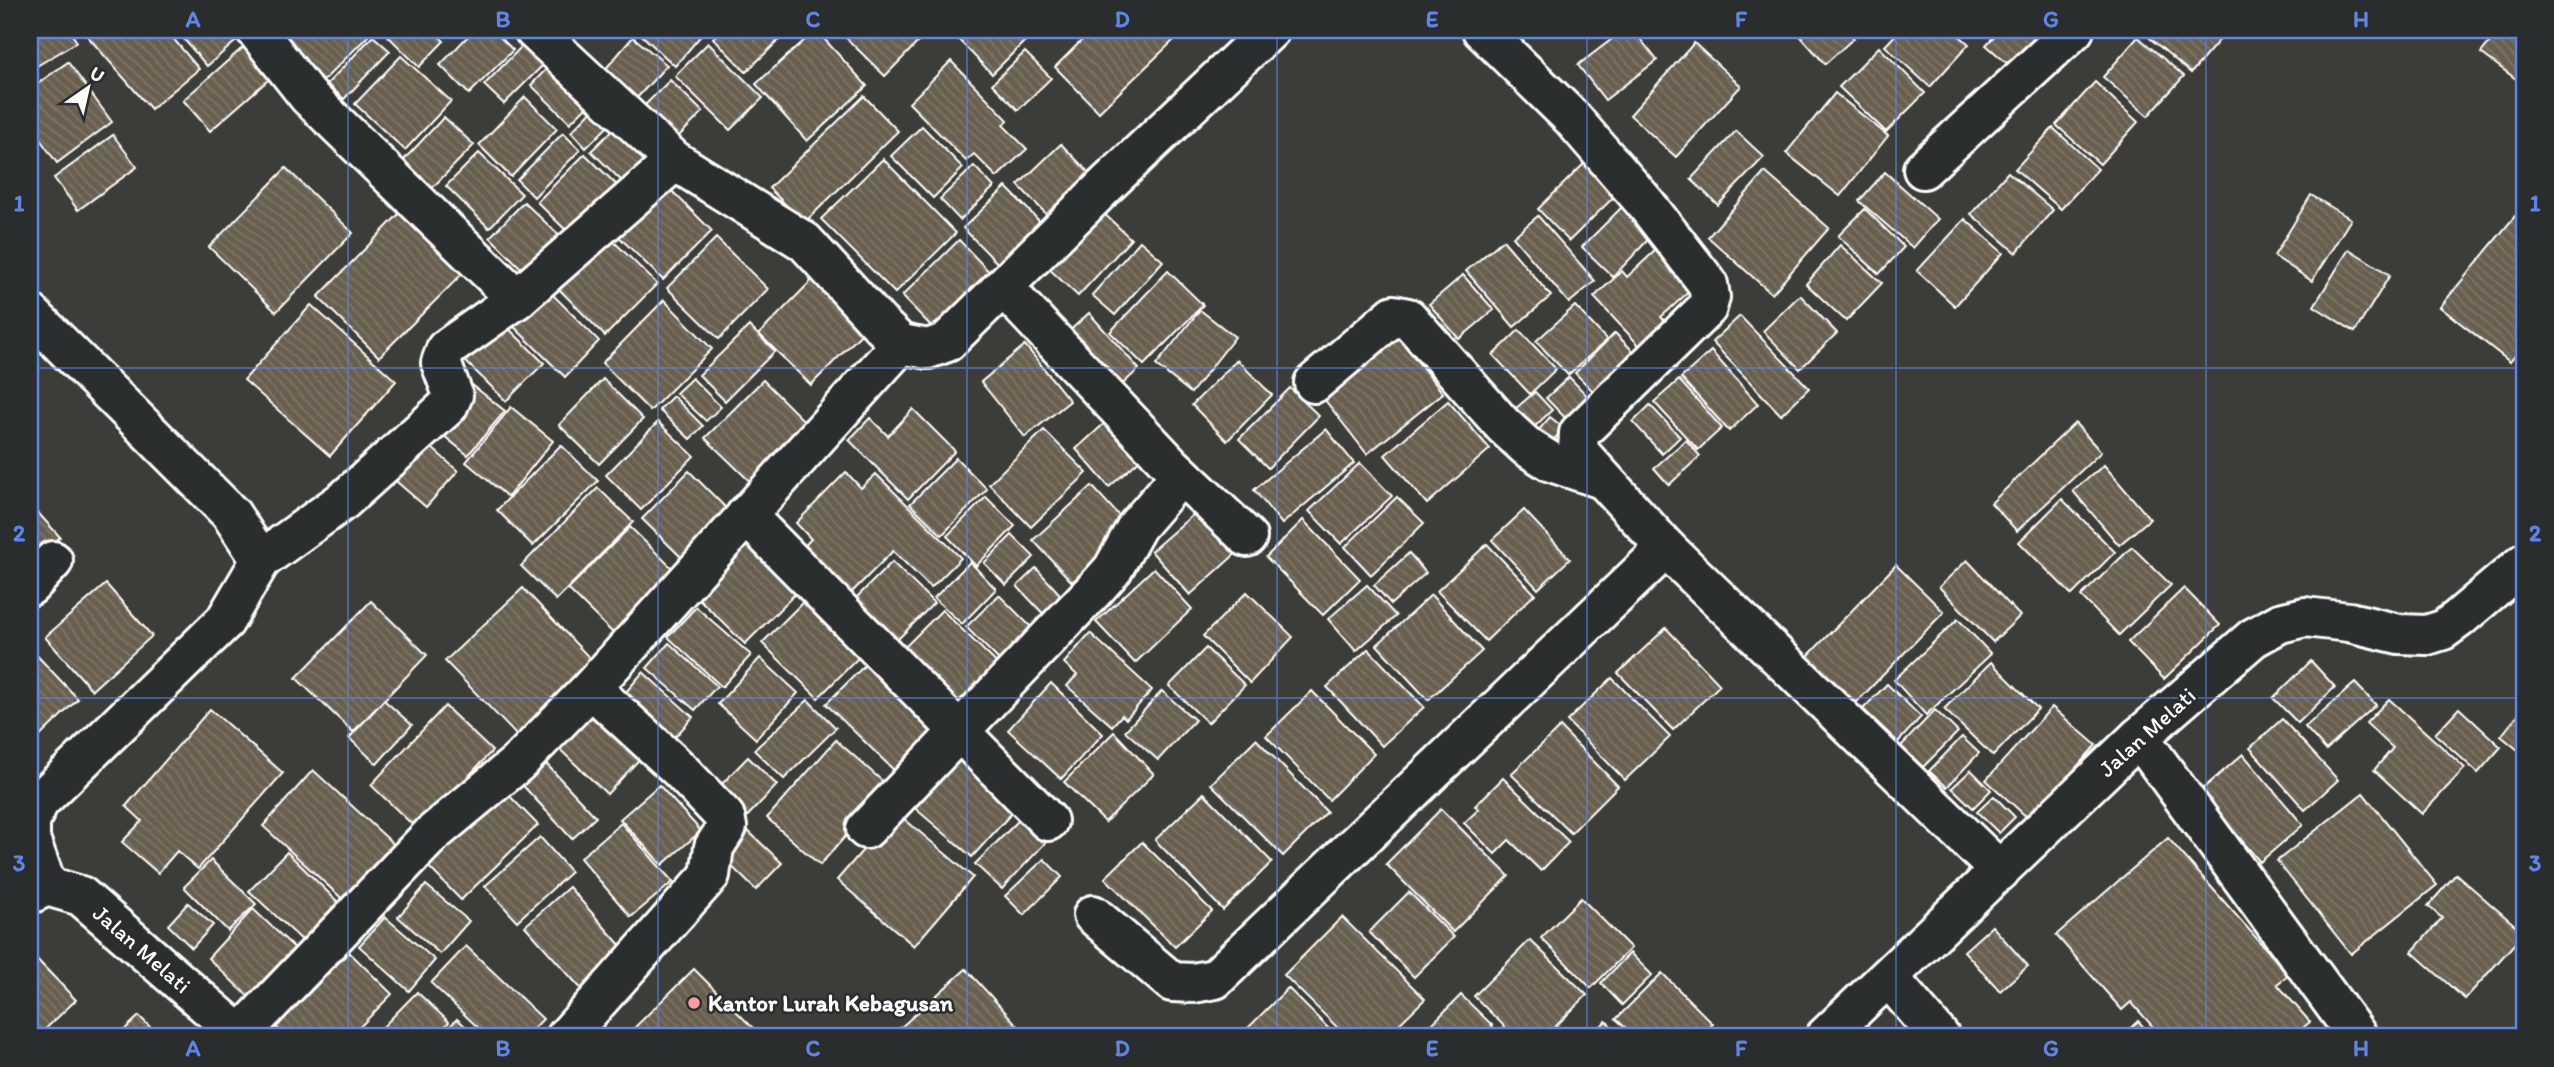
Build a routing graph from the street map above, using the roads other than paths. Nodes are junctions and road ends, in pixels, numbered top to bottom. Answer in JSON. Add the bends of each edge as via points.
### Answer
{"nodes":[{"id":1,"x":256,"y":30,"type":"edge"},
{"id":2,"x":534,"y":30,"type":"edge"},
{"id":3,"x":1270,"y":30,"type":"edge"},
{"id":4,"x":1482,"y":30,"type":"edge"},
{"id":5,"x":2074,"y":30,"type":"edge"},
{"id":6,"x":675,"y":161,"type":"junction"},
{"id":7,"x":1923,"y":169,"type":"dead end"},
{"id":8,"x":1004,"y":288,"type":"junction"},
{"id":9,"x":517,"y":299,"type":"junction"},
{"id":10,"x":30,"y":313,"type":"edge"},
{"id":11,"x":901,"y":344,"type":"junction"},
{"id":12,"x":1314,"y":383,"type":"dead end"},
{"id":13,"x":1181,"y":475,"type":"junction"},
{"id":14,"x":1604,"y":480,"type":"junction"},
{"id":15,"x":746,"y":515,"type":"junction"},
{"id":16,"x":1247,"y":537,"type":"dead end"},
{"id":17,"x":1666,"y":548,"type":"junction"},
{"id":18,"x":261,"y":560,"type":"junction"},
{"id":19,"x":2524,"y":563,"type":"edge"},
{"id":20,"x":591,"y":688,"type":"junction"},
{"id":21,"x":959,"y":730,"type":"junction"},
{"id":22,"x":2139,"y":737,"type":"junction"},
{"id":23,"x":1048,"y":821,"type":"dead end"},
{"id":24,"x":30,"y":822,"type":"edge"},
{"id":25,"x":866,"y":829,"type":"dead end"},
{"id":26,"x":2000,"y":871,"type":"junction"},
{"id":27,"x":38,"y":890,"type":"edge"},
{"id":28,"x":1093,"y":915,"type":"dead end"},
{"id":29,"x":1889,"y":978,"type":"junction"},
{"id":30,"x":242,"y":1036,"type":"edge"},
{"id":31,"x":566,"y":1037,"type":"edge"},
{"id":32,"x":1825,"y":1037,"type":"edge"},
{"id":33,"x":1940,"y":1037,"type":"edge"},
{"id":34,"x":2358,"y":1037,"type":"edge"}],
"edges":[{"from":1,"to":9,"type":"street","via":[[308,96]]},
{"from":2,"to":6,"type":"street"},
{"from":3,"to":8,"type":"street"},
{"from":4,"to":14,"type":"street","via":[[1571,117],[1708,284],[1707,308],[1579,433],[1578,451]]},
{"from":5,"to":7,"type":"street"},
{"from":6,"to":9,"type":"street"},
{"from":6,"to":11,"type":"street","via":[[804,242]]},
{"from":8,"to":11,"type":"street","via":[[947,342],[928,349]]},
{"from":8,"to":13,"type":"street"},
{"from":9,"to":18,"type":"street","via":[[446,349],[441,363],[453,395],[448,407],[344,500]]},
{"from":10,"to":18,"type":"street","via":[[231,513]]},
{"from":11,"to":15,"type":"street"},
{"from":12,"to":14,"type":"street","via":[[1394,315],[1401,315],[1527,447]]},
{"from":13,"to":16,"type":"street"},
{"from":13,"to":21,"type":"street","via":[[1137,526],[1113,569]]},
{"from":14,"to":17,"type":"street"},
{"from":15,"to":20,"type":"street"},
{"from":15,"to":21,"type":"street"},
{"from":17,"to":26,"type":"street"},
{"from":17,"to":28,"type":"street","via":[[1214,979],[1194,984],[1172,982]]},
{"from":18,"to":24,"type":"street","via":[[225,621],[39,802]]},
{"from":19,"to":22,"type":"street","name":"Jalan Melati","via":[[2443,630],[2427,635],[2399,634],[2325,618],[2280,623],[2253,638]]},
{"from":20,"to":30,"type":"street","via":[[519,762],[432,834]]},
{"from":20,"to":31,"type":"street","via":[[679,769],[725,817],[727,827],[713,846],[710,875]]},
{"from":21,"to":23,"type":"street"},
{"from":21,"to":25,"type":"street"},
{"from":22,"to":26,"type":"street","name":"Jalan Melati"},
{"from":22,"to":34,"type":"street"},
{"from":24,"to":27,"type":"street"},
{"from":26,"to":29,"type":"street","name":"Jalan Melati"},
{"from":27,"to":30,"type":"street","name":"Jalan Melati","via":[[81,896]]},
{"from":29,"to":32,"type":"street","name":"Jalan Melati"},
{"from":29,"to":33,"type":"street"}]}
